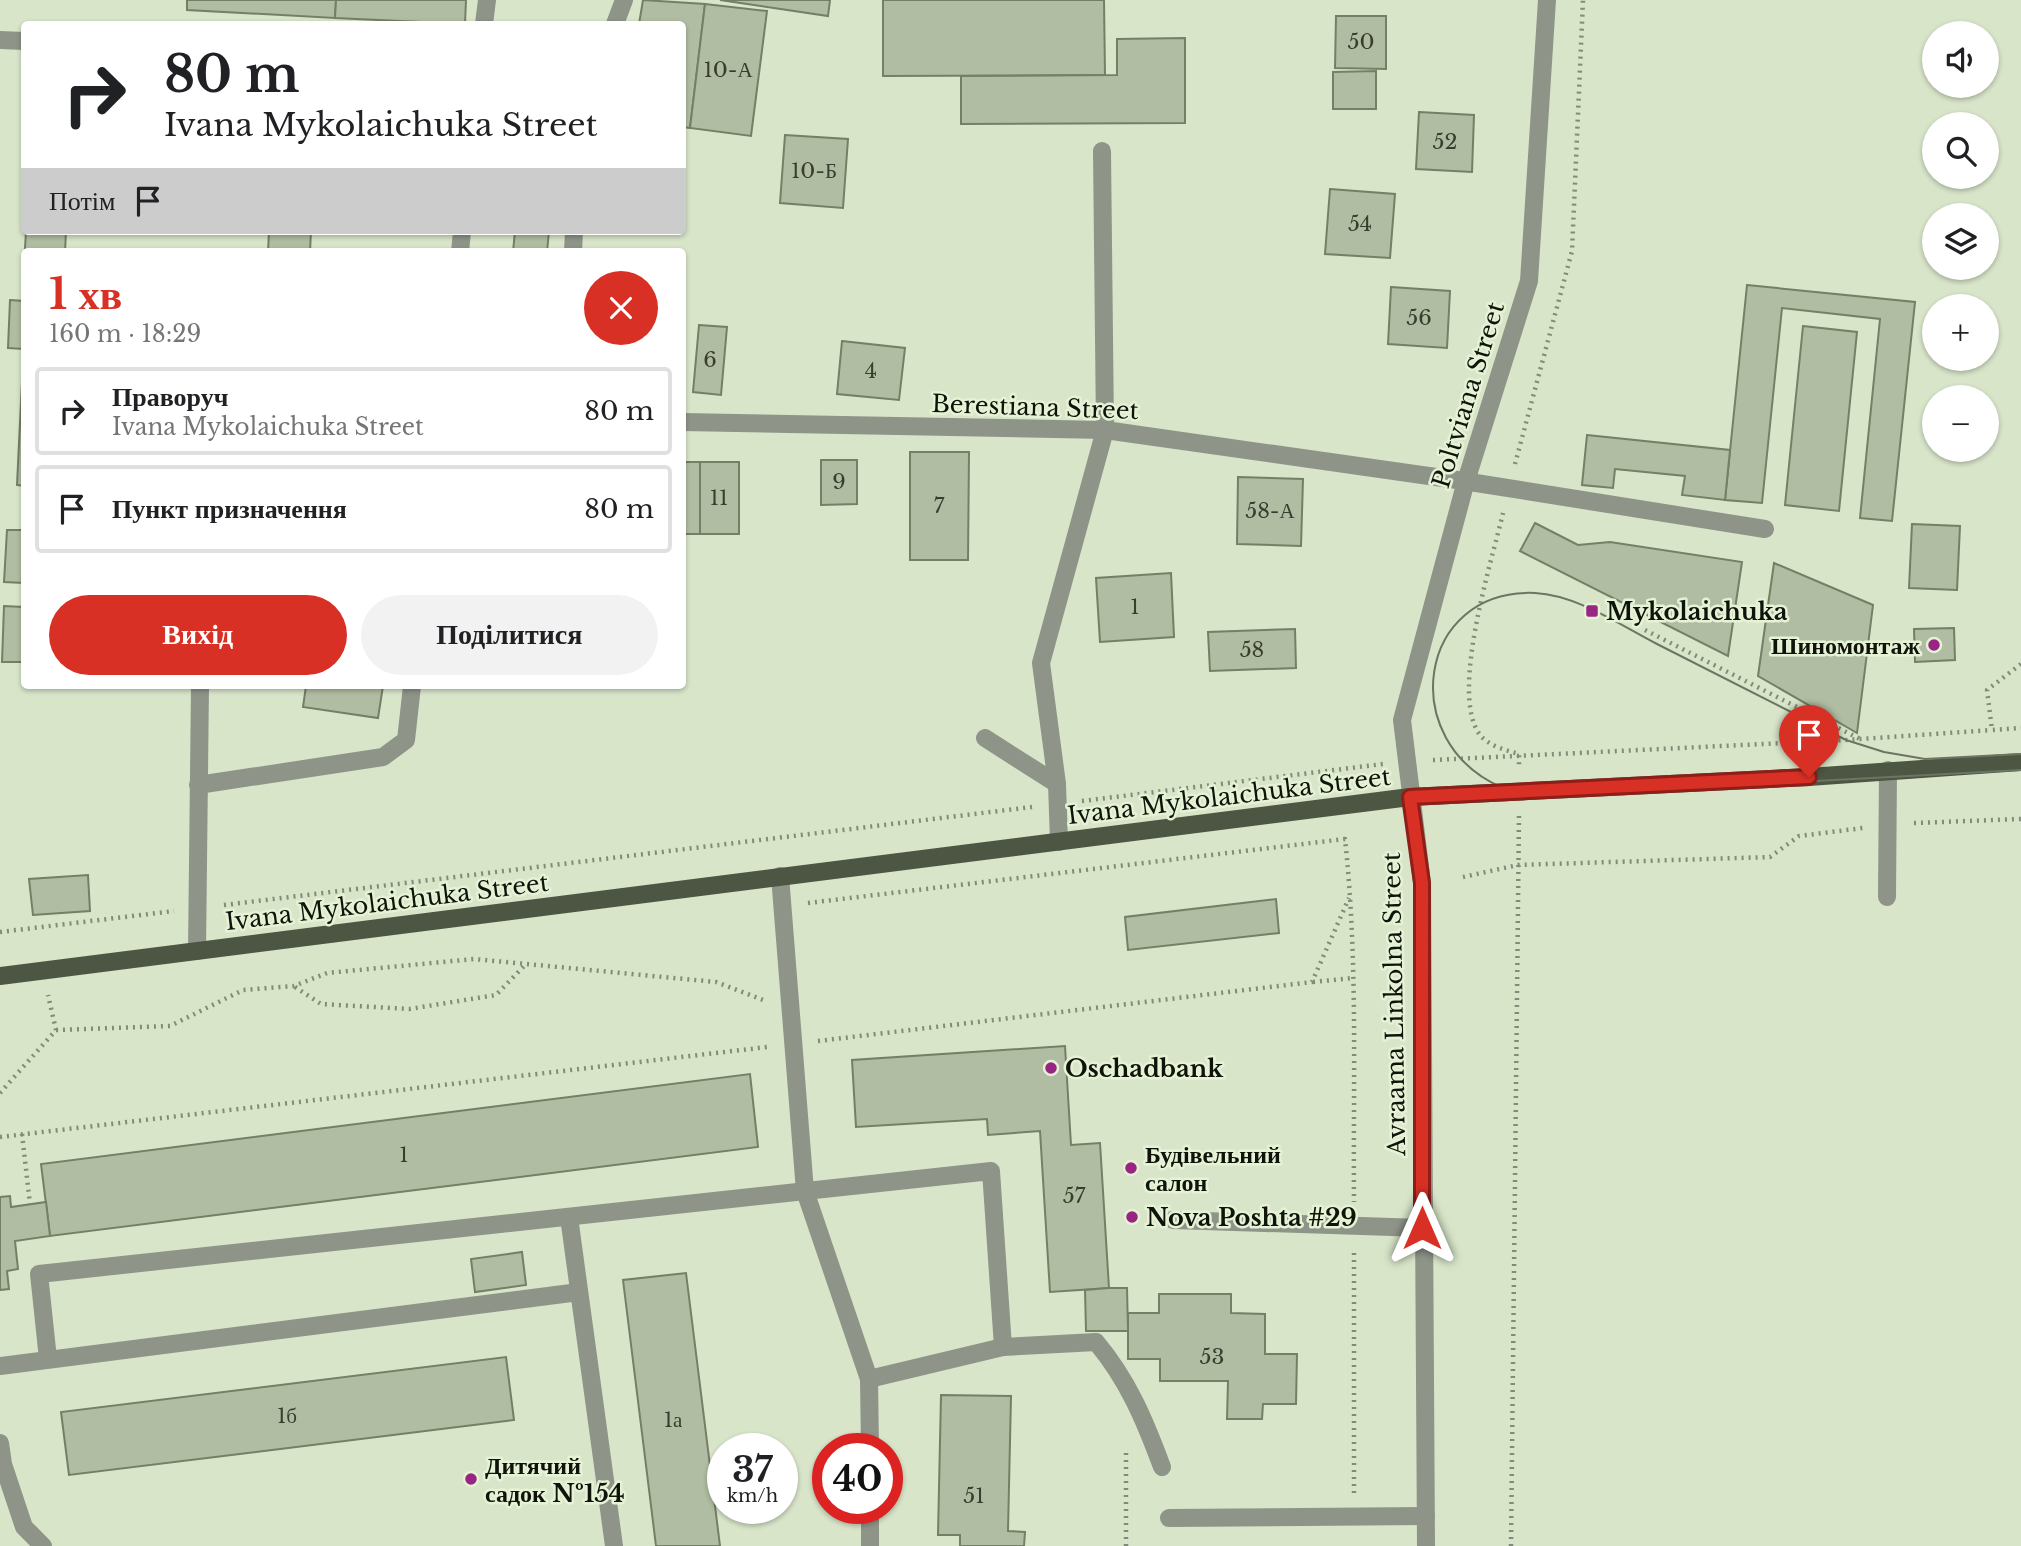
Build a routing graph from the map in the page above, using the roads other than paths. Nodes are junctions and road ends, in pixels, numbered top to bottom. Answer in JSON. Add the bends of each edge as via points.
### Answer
{"nodes":[{"id":1,"x":487,"y":0,"type":"edge"},
{"id":2,"x":624,"y":0,"type":"edge"},
{"id":3,"x":1546,"y":0,"type":"edge"},
{"id":4,"x":484,"y":21,"type":"edge"},
{"id":5,"x":615,"y":21,"type":"edge"},
{"id":6,"x":0,"y":40,"type":"edge"},
{"id":7,"x":21,"y":41,"type":"edge"},
{"id":8,"x":1101,"y":151,"type":"dead end"},
{"id":9,"x":686,"y":422,"type":"edge"},
{"id":10,"x":1105,"y":430,"type":"junction"},
{"id":11,"x":1466,"y":481,"type":"junction"},
{"id":12,"x":1765,"y":529,"type":"dead end"},
{"id":13,"x":201,"y":689,"type":"edge"},
{"id":14,"x":412,"y":689,"type":"edge"},
{"id":15,"x":985,"y":738,"type":"dead end"},
{"id":16,"x":2021,"y":762,"type":"edge"},
{"id":17,"x":1888,"y":771,"type":"junction"},
{"id":18,"x":1057,"y":784,"type":"junction"},
{"id":19,"x":198,"y":785,"type":"junction"},
{"id":20,"x":1410,"y":797,"type":"junction"},
{"id":21,"x":1059,"y":842,"type":"junction"},
{"id":22,"x":780,"y":876,"type":"junction"},
{"id":23,"x":1887,"y":897,"type":"dead end"},
{"id":24,"x":197,"y":951,"type":"junction"},
{"id":25,"x":0,"y":976,"type":"edge"},
{"id":26,"x":805,"y":1191,"type":"junction"},
{"id":27,"x":569,"y":1217,"type":"junction"},
{"id":28,"x":1173,"y":1220,"type":"dead end"},
{"id":29,"x":1422,"y":1228,"type":"junction"},
{"id":30,"x":579,"y":1292,"type":"junction"},
{"id":31,"x":1003,"y":1347,"type":"junction"},
{"id":32,"x":48,"y":1359,"type":"junction"},
{"id":33,"x":0,"y":1366,"type":"edge"},
{"id":34,"x":869,"y":1379,"type":"junction"},
{"id":35,"x":870,"y":1433,"type":"edge"},
{"id":36,"x":0,"y":1443,"type":"edge"},
{"id":37,"x":1,"y":1464,"type":"edge"},
{"id":38,"x":1162,"y":1467,"type":"dead end"},
{"id":39,"x":1426,"y":1516,"type":"junction"},
{"id":40,"x":1169,"y":1518,"type":"dead end"},
{"id":41,"x":870,"y":1524,"type":"edge"},
{"id":42,"x":43,"y":1546,"type":"edge"},
{"id":43,"x":614,"y":1546,"type":"edge"},
{"id":44,"x":870,"y":1546,"type":"edge"},
{"id":45,"x":1426,"y":1546,"type":"edge"}],
"edges":[{"from":1,"to":4,"type":"street"},
{"from":2,"to":5,"type":"street"},
{"from":3,"to":11,"type":"street","name":"Poltviana Street","via":[[1529,281]]},
{"from":6,"to":7,"type":"street"},
{"from":8,"to":10,"type":"street"},
{"from":9,"to":10,"type":"street","name":"Berestiana Street"},
{"from":10,"to":11,"type":"street","name":"Berestiana Street"},
{"from":10,"to":18,"type":"street","via":[[1041,663]]},
{"from":11,"to":12,"type":"street","name":"Berestiana Street"},
{"from":11,"to":20,"type":"street","name":"Poltviana Street","via":[[1402,720]]},
{"from":13,"to":19,"type":"street"},
{"from":14,"to":19,"type":"street","via":[[406,740],[383,757]]},
{"from":15,"to":18,"type":"street"},
{"from":16,"to":17,"type":"main road","name":"Ivana Mykolaichuka Street"},
{"from":17,"to":20,"type":"main road","name":"Ivana Mykolaichuka Street"},
{"from":17,"to":23,"type":"street"},
{"from":18,"to":21,"type":"street"},
{"from":19,"to":24,"type":"street"},
{"from":20,"to":21,"type":"main road","name":"Ivana Mykolaichuka Street"},
{"from":20,"to":29,"type":"street","name":"Avraama Linkolna Street","via":[[1422,883]]},
{"from":21,"to":22,"type":"main road","name":"Ivana Mykolaichuka Street"},
{"from":22,"to":24,"type":"main road","name":"Ivana Mykolaichuka Street"},
{"from":22,"to":26,"type":"street"},
{"from":24,"to":25,"type":"main road","name":"Ivana Mykolaichuka Street"},
{"from":26,"to":27,"type":"street"},
{"from":26,"to":31,"type":"street","via":[[991,1171]]},
{"from":26,"to":34,"type":"street"},
{"from":27,"to":30,"type":"street"},
{"from":27,"to":32,"type":"street","via":[[39,1274]]},
{"from":28,"to":29,"type":"street"},
{"from":29,"to":39,"type":"street","name":"Avraama Linkolna Street"},
{"from":30,"to":32,"type":"street"},
{"from":30,"to":43,"type":"street"},
{"from":31,"to":34,"type":"street"},
{"from":31,"to":38,"type":"street","via":[[1096,1342],[1141,1409]]},
{"from":32,"to":33,"type":"street"},
{"from":34,"to":35,"type":"street"},
{"from":36,"to":37,"type":"street"},
{"from":37,"to":42,"type":"street","via":[[24,1527]]},
{"from":39,"to":40,"type":"street"},
{"from":39,"to":45,"type":"street","name":"Avraama Linkolna Street"},
{"from":41,"to":44,"type":"street"}]}
